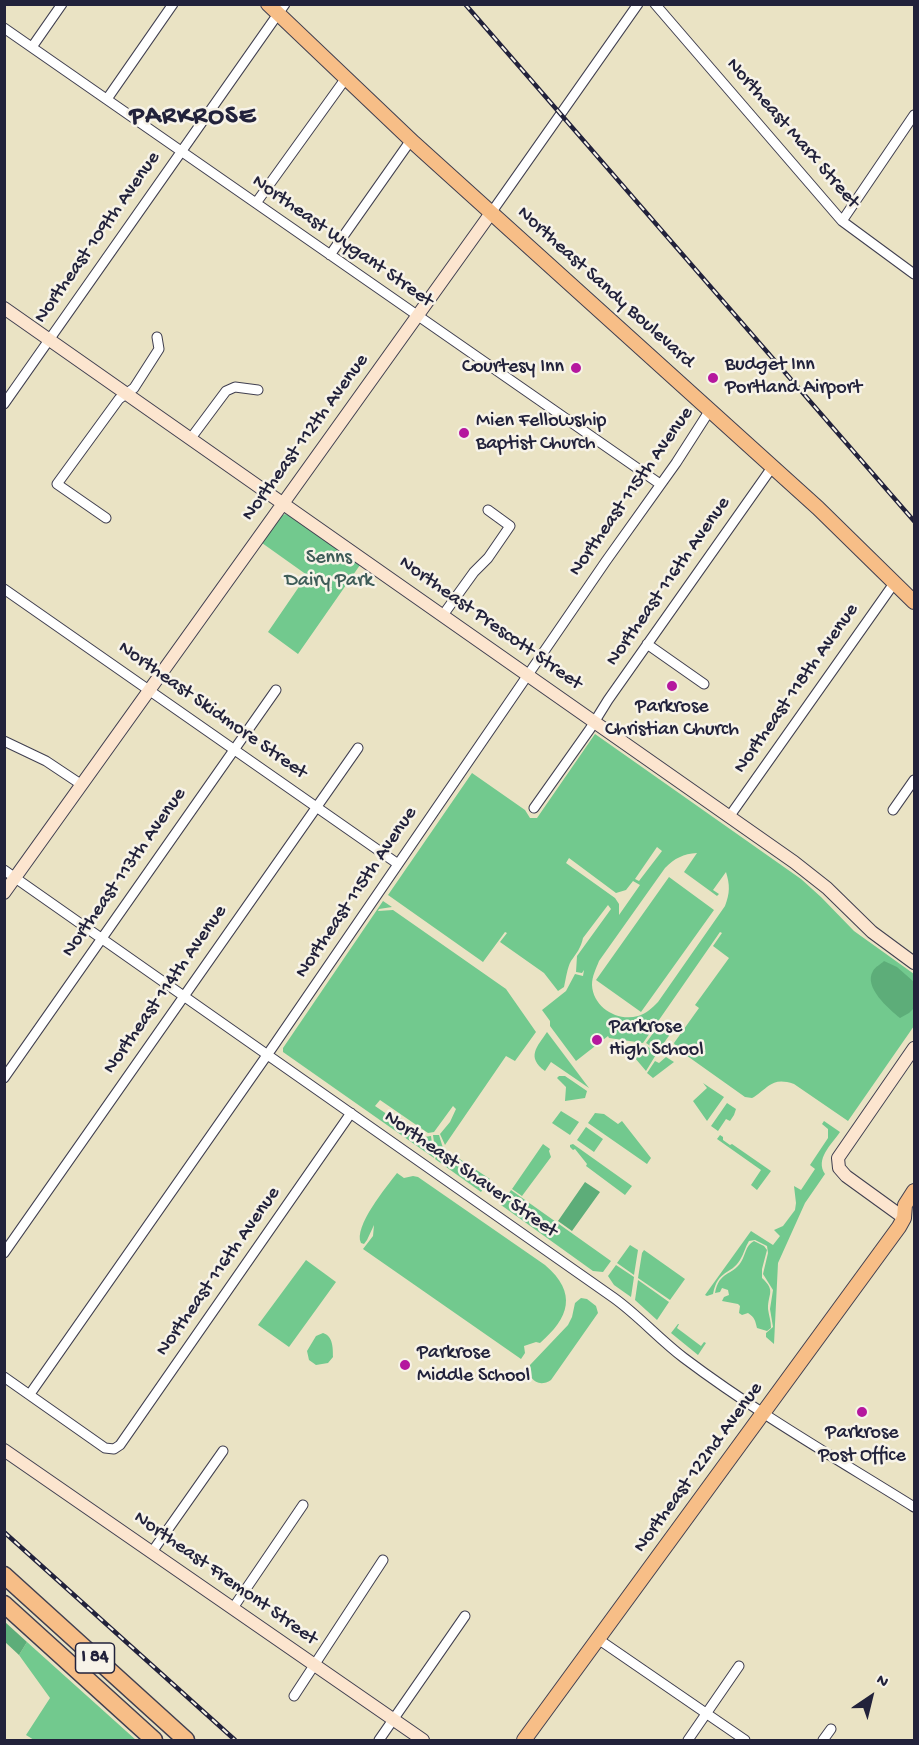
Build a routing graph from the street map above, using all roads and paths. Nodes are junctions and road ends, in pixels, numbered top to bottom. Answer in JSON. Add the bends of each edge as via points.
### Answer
{"nodes":[{"id":1,"x":62,"y":4,"type":"edge"},
{"id":2,"x":173,"y":4,"type":"edge"},
{"id":3,"x":638,"y":4,"type":"edge"},
{"id":4,"x":655,"y":4,"type":"edge"},
{"id":5,"x":277,"y":8,"type":"edge"},
{"id":6,"x":4,"y":28,"type":"edge"},
{"id":7,"x":32,"y":47,"type":"junction"},
{"id":8,"x":346,"y":78,"type":"junction"},
{"id":9,"x":107,"y":99,"type":"junction"},
{"id":10,"x":915,"y":115,"type":"edge"},
{"id":11,"x":411,"y":140,"type":"junction"},
{"id":12,"x":181,"y":150,"type":"junction"},
{"id":13,"x":256,"y":204,"type":"junction"},
{"id":14,"x":492,"y":213,"type":"junction"},
{"id":15,"x":842,"y":221,"type":"junction"},
{"id":16,"x":330,"y":255,"type":"junction"},
{"id":17,"x":915,"y":274,"type":"edge"},
{"id":18,"x":4,"y":308,"type":"edge"},
{"id":19,"x":417,"y":316,"type":"junction"},
{"id":20,"x":158,"y":337,"type":"dead end"},
{"id":21,"x":49,"y":340,"type":"junction"},
{"id":22,"x":258,"y":390,"type":"dead end"},
{"id":23,"x":127,"y":393,"type":"junction"},
{"id":24,"x":4,"y":404,"type":"edge"},
{"id":25,"x":710,"y":410,"type":"junction"},
{"id":26,"x":191,"y":438,"type":"junction"},
{"id":27,"x":773,"y":466,"type":"junction"},
{"id":28,"x":660,"y":484,"type":"junction"},
{"id":29,"x":283,"y":504,"type":"junction"},
{"id":30,"x":488,"y":510,"type":"dead end"},
{"id":31,"x":106,"y":518,"type":"dead end"},
{"id":32,"x":895,"y":582,"type":"junction"},
{"id":33,"x":4,"y":589,"type":"edge"},
{"id":34,"x":915,"y":602,"type":"edge"},
{"id":35,"x":443,"y":615,"type":"junction"},
{"id":36,"x":647,"y":644,"type":"junction"},
{"id":37,"x":528,"y":675,"type":"junction"},
{"id":38,"x":704,"y":684,"type":"dead end"},
{"id":39,"x":150,"y":690,"type":"junction"},
{"id":40,"x":276,"y":690,"type":"dead end"},
{"id":41,"x":595,"y":722,"type":"junction"},
{"id":42,"x":4,"y":741,"type":"edge"},
{"id":43,"x":358,"y":748,"type":"dead end"},
{"id":44,"x":234,"y":749,"type":"junction"},
{"id":45,"x":915,"y":780,"type":"edge"},
{"id":46,"x":82,"y":786,"type":"junction"},
{"id":47,"x":316,"y":807,"type":"junction"},
{"id":48,"x":534,"y":808,"type":"dead end"},
{"id":49,"x":893,"y":810,"type":"dead end"},
{"id":50,"x":729,"y":816,"type":"junction"},
{"id":51,"x":398,"y":864,"type":"junction"},
{"id":52,"x":4,"y":870,"type":"edge"},
{"id":53,"x":16,"y":878,"type":"junction"},
{"id":54,"x":4,"y":893,"type":"edge"},
{"id":55,"x":102,"y":937,"type":"junction"},
{"id":56,"x":915,"y":963,"type":"edge"},
{"id":57,"x":184,"y":996,"type":"junction"},
{"id":58,"x":915,"y":1048,"type":"edge"},
{"id":59,"x":268,"y":1055,"type":"junction"},
{"id":60,"x":4,"y":1078,"type":"edge"},
{"id":61,"x":351,"y":1113,"type":"junction"},
{"id":62,"x":915,"y":1191,"type":"edge"},
{"id":63,"x":910,"y":1217,"type":"edge"},
{"id":64,"x":4,"y":1253,"type":"edge"},
{"id":65,"x":4,"y":1377,"type":"edge"},
{"id":66,"x":30,"y":1394,"type":"junction"},
{"id":67,"x":763,"y":1413,"type":"junction"},
{"id":68,"x":4,"y":1450,"type":"edge"},
{"id":69,"x":223,"y":1451,"type":"dead end"},
{"id":70,"x":303,"y":1505,"type":"dead end"},
{"id":71,"x":915,"y":1507,"type":"edge"},
{"id":72,"x":152,"y":1552,"type":"junction"},
{"id":73,"x":383,"y":1560,"type":"dead end"},
{"id":74,"x":4,"y":1575,"type":"edge"},
{"id":75,"x":4,"y":1604,"type":"edge"},
{"id":76,"x":233,"y":1608,"type":"junction"},
{"id":77,"x":465,"y":1616,"type":"dead end"},
{"id":78,"x":598,"y":1639,"type":"junction"},
{"id":79,"x":314,"y":1665,"type":"junction"},
{"id":80,"x":739,"y":1666,"type":"dead end"},
{"id":81,"x":294,"y":1696,"type":"dead end"},
{"id":82,"x":706,"y":1714,"type":"junction"},
{"id":83,"x":394,"y":1720,"type":"junction"},
{"id":84,"x":831,"y":1729,"type":"dead end"},
{"id":85,"x":154,"y":1740,"type":"edge"},
{"id":86,"x":186,"y":1740,"type":"edge"},
{"id":87,"x":379,"y":1740,"type":"edge"},
{"id":88,"x":423,"y":1740,"type":"edge"},
{"id":89,"x":524,"y":1740,"type":"edge"},
{"id":90,"x":688,"y":1740,"type":"edge"},
{"id":91,"x":745,"y":1740,"type":"edge"},
{"id":92,"x":823,"y":1740,"type":"edge"}],
"edges":[{"from":1,"to":7,"type":"street"},
{"from":2,"to":9,"type":"street"},
{"from":3,"to":14,"type":"street","name":"Northeast 112th Avenue"},
{"from":4,"to":15,"type":"street","name":"Northeast Marx Street"},
{"from":5,"to":8,"type":"main road","name":"Northeast Sandy Boulevard"},
{"from":5,"to":12,"type":"street","name":"Northeast 109th Avenue"},
{"from":6,"to":7,"type":"street","name":"Northeast Wygant Street"},
{"from":7,"to":9,"type":"street","name":"Northeast Wygant Street"},
{"from":8,"to":11,"type":"main road","name":"Northeast Sandy Boulevard"},
{"from":8,"to":13,"type":"street"},
{"from":9,"to":12,"type":"street","name":"Northeast Wygant Street"},
{"from":10,"to":15,"type":"street"},
{"from":11,"to":14,"type":"main road","name":"Northeast Sandy Boulevard"},
{"from":11,"to":16,"type":"street"},
{"from":12,"to":13,"type":"street","name":"Northeast Wygant Street"},
{"from":12,"to":21,"type":"street","name":"Northeast 109th Avenue"},
{"from":13,"to":16,"type":"street","name":"Northeast Wygant Street"},
{"from":14,"to":19,"type":"street","name":"Northeast 112th Avenue"},
{"from":14,"to":25,"type":"main road","name":"Northeast Sandy Boulevard"},
{"from":15,"to":17,"type":"street","name":"Northeast Marx Street"},
{"from":16,"to":19,"type":"street","name":"Northeast Wygant Street"},
{"from":18,"to":21,"type":"street","name":"Northeast Prescott Street"},
{"from":19,"to":28,"type":"street","name":"Northeast Wygant Street"},
{"from":19,"to":29,"type":"street","name":"Northeast 112th Avenue"},
{"from":20,"to":23,"type":"street","via":[[159,349],[135,388]]},
{"from":21,"to":23,"type":"street","name":"Northeast Prescott Street"},
{"from":21,"to":24,"type":"street","name":"Northeast 109th Avenue"},
{"from":22,"to":26,"type":"street","via":[[235,387],[226,391]]},
{"from":23,"to":26,"type":"street","name":"Northeast Prescott Street"},
{"from":23,"to":31,"type":"street","via":[[57,484]]},
{"from":25,"to":27,"type":"main road","name":"Northeast Sandy Boulevard"},
{"from":25,"to":28,"type":"street","name":"Northeast 115th Avenue"},
{"from":26,"to":29,"type":"street","name":"Northeast Prescott Street"},
{"from":27,"to":32,"type":"main road","name":"Northeast Sandy Boulevard"},
{"from":27,"to":36,"type":"street","name":"Northeast 116th Avenue"},
{"from":28,"to":37,"type":"street","name":"Northeast 115th Avenue"},
{"from":29,"to":35,"type":"street","name":"Northeast Prescott Street"},
{"from":29,"to":39,"type":"street","name":"Northeast 112th Avenue"},
{"from":30,"to":35,"type":"street","via":[[510,526]]},
{"from":32,"to":34,"type":"main road","name":"Northeast Sandy Boulevard"},
{"from":32,"to":50,"type":"street","name":"Northeast 118th Avenue"},
{"from":33,"to":39,"type":"street","name":"Northeast Skidmore Street"},
{"from":35,"to":37,"type":"street","name":"Northeast Prescott Street"},
{"from":36,"to":38,"type":"street"},
{"from":36,"to":41,"type":"street","name":"Northeast 116th Avenue"},
{"from":37,"to":41,"type":"street","name":"Northeast Prescott Street"},
{"from":37,"to":51,"type":"street","name":"Northeast 115th Avenue"},
{"from":39,"to":44,"type":"street","name":"Northeast Skidmore Street"},
{"from":39,"to":46,"type":"street","name":"Northeast 112th Avenue"},
{"from":40,"to":44,"type":"street","name":"Northeast 113th Avenue"},
{"from":41,"to":48,"type":"street","name":"Northeast 116th Avenue"},
{"from":41,"to":50,"type":"street","name":"Northeast Prescott Street"},
{"from":42,"to":46,"type":"street","via":[[46,761]]},
{"from":43,"to":47,"type":"street","name":"Northeast 114th Avenue"},
{"from":44,"to":47,"type":"street","name":"Northeast Skidmore Street"},
{"from":44,"to":55,"type":"street","name":"Northeast 113th Avenue"},
{"from":45,"to":49,"type":"street"},
{"from":46,"to":53,"type":"street","name":"Northeast 112th Avenue"},
{"from":47,"to":51,"type":"street","name":"Northeast Skidmore Street"},
{"from":47,"to":57,"type":"street","name":"Northeast 114th Avenue"},
{"from":50,"to":56,"type":"street","name":"Northeast Prescott Street","via":[[817,879],[872,932]]},
{"from":51,"to":59,"type":"street","name":"Northeast 115th Avenue"},
{"from":52,"to":53,"type":"street","name":"Northeast Shaver Street"},
{"from":53,"to":54,"type":"street","name":"Northeast 112th Avenue"},
{"from":53,"to":55,"type":"street","name":"Northeast Shaver Street"},
{"from":55,"to":57,"type":"street","name":"Northeast Shaver Street"},
{"from":55,"to":60,"type":"street","name":"Northeast 113th Avenue"},
{"from":57,"to":59,"type":"street","name":"Northeast Shaver Street"},
{"from":57,"to":64,"type":"street","name":"Northeast 114th Avenue"},
{"from":58,"to":63,"type":"street","via":[[840,1154],[838,1164],[846,1176]]},
{"from":59,"to":61,"type":"street","name":"Northeast Shaver Street"},
{"from":59,"to":66,"type":"street","name":"Northeast 115th Avenue"},
{"from":61,"to":66,"type":"street","name":"Northeast 116th Avenue","via":[[120,1445],[105,1448]]},
{"from":61,"to":67,"type":"street","name":"Northeast Shaver Street","via":[[620,1302],[684,1358]]},
{"from":62,"to":63,"type":"main road","name":"Northeast 122nd Avenue","via":[[905,1205]]},
{"from":63,"to":67,"type":"main road","name":"Northeast 122nd Avenue"},
{"from":65,"to":66,"type":"street"},
{"from":67,"to":71,"type":"street","name":"Northeast Shaver Street"},
{"from":67,"to":78,"type":"main road","name":"Northeast 122nd Avenue"},
{"from":68,"to":72,"type":"street","name":"Northeast Fremont Street"},
{"from":69,"to":72,"type":"street"},
{"from":70,"to":76,"type":"street"},
{"from":72,"to":76,"type":"street","name":"Northeast Fremont Street"},
{"from":73,"to":79,"type":"street"},
{"from":74,"to":86,"type":"highway","number":"I 84"},
{"from":75,"to":85,"type":"highway","number":"I 84"},
{"from":76,"to":79,"type":"street","name":"Northeast Fremont Street"},
{"from":77,"to":83,"type":"street"},
{"from":78,"to":82,"type":"street"},
{"from":78,"to":89,"type":"main road","name":"Northeast 122nd Avenue"},
{"from":79,"to":81,"type":"street"},
{"from":79,"to":83,"type":"street","name":"Northeast Fremont Street"},
{"from":80,"to":82,"type":"street"},
{"from":82,"to":90,"type":"street"},
{"from":82,"to":91,"type":"street"},
{"from":83,"to":87,"type":"street"},
{"from":83,"to":88,"type":"street","name":"Northeast Fremont Street"},
{"from":84,"to":92,"type":"street"}]}
